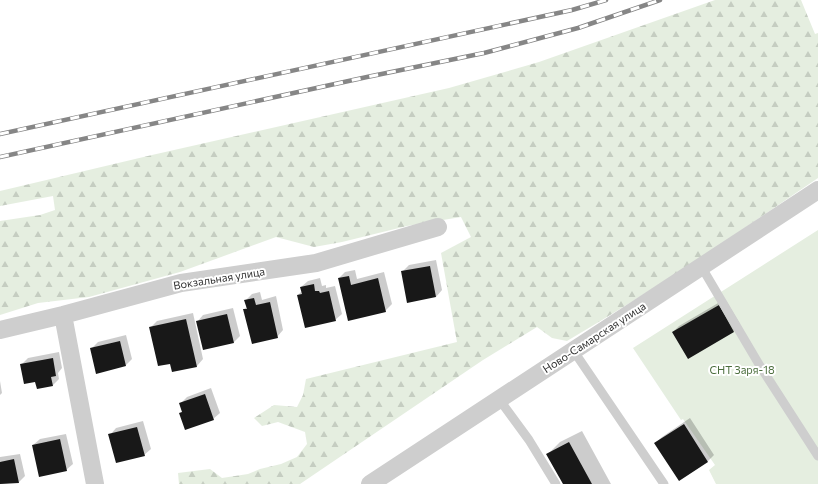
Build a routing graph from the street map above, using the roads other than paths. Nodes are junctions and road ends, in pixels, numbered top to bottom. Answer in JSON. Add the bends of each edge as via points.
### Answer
{"nodes":[{"id":1,"x":818,"y":190,"type":"edge"},
{"id":2,"x":438,"y":227,"type":"dead end"},
{"id":3,"x":701,"y":266,"type":"junction"},
{"id":4,"x":64,"y":315,"type":"junction"},
{"id":5,"x":0,"y":330,"type":"edge"},
{"id":6,"x":573,"y":350,"type":"junction"},
{"id":7,"x":500,"y":399,"type":"junction"},
{"id":8,"x":818,"y":456,"type":"edge"},
{"id":9,"x":95,"y":484,"type":"edge"},
{"id":10,"x":370,"y":484,"type":"edge"},
{"id":11,"x":556,"y":484,"type":"edge"},
{"id":12,"x":664,"y":484,"type":"edge"}],
"edges":[{"from":1,"to":3,"type":"street","name":"Ново-Самарская улица"},
{"from":2,"to":4,"type":"street","name":"Вокзальная улица","via":[[316,263],[181,283]]},
{"from":3,"to":6,"type":"street","name":"Ново-Самарская улица"},
{"from":3,"to":8,"type":"lane","via":[[760,366]]},
{"from":4,"to":5,"type":"street","name":"Вокзальная улица"},
{"from":4,"to":9,"type":"street"},
{"from":6,"to":7,"type":"street","name":"Ново-Самарская улица"},
{"from":6,"to":12,"type":"lane"},
{"from":7,"to":10,"type":"street","name":"Ново-Самарская улица"},
{"from":7,"to":11,"type":"lane"}]}
